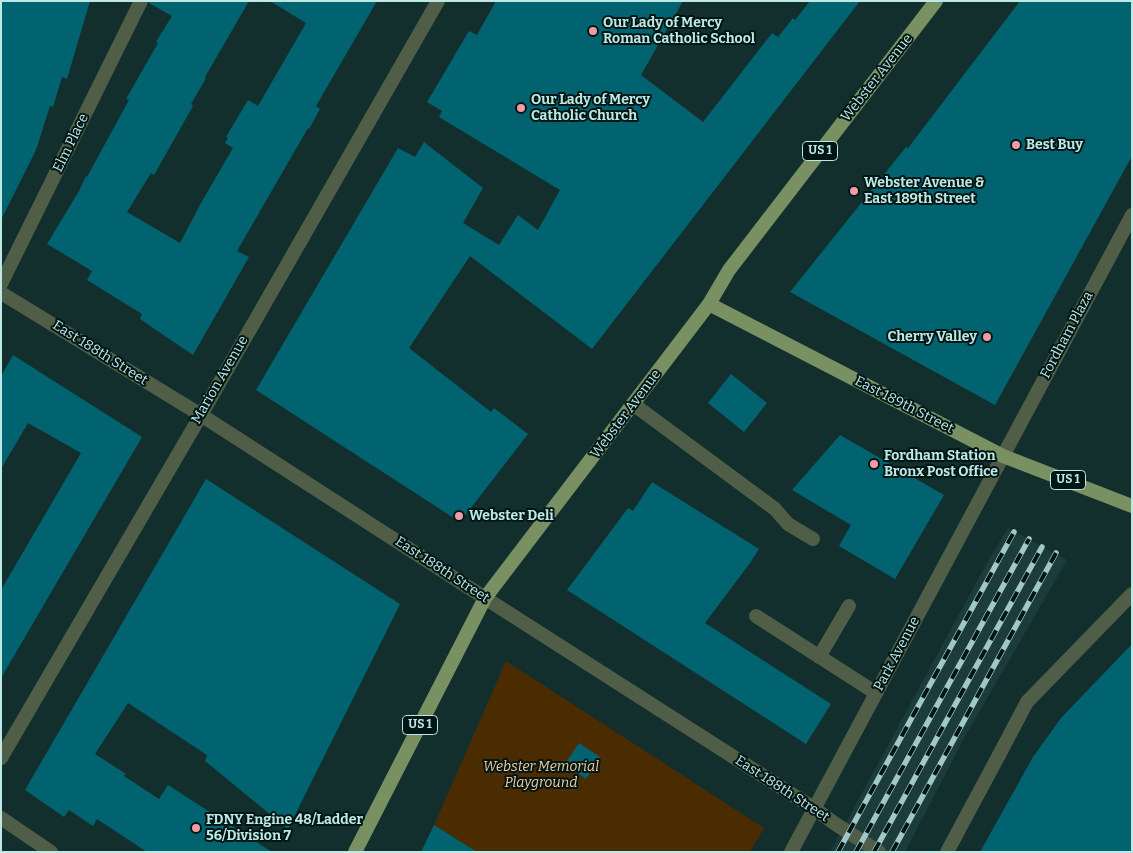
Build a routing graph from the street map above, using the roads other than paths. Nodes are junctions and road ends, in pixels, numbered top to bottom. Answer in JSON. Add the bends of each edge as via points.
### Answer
{"nodes":[{"id":1,"x":141,"y":1,"type":"edge"},
{"id":2,"x":438,"y":1,"type":"edge"},
{"id":3,"x":936,"y":1,"type":"edge"},
{"id":4,"x":1132,"y":215,"type":"edge"},
{"id":5,"x":1,"y":284,"type":"edge"},
{"id":6,"x":1,"y":293,"type":"edge"},
{"id":7,"x":709,"y":304,"type":"junction"},
{"id":8,"x":633,"y":404,"type":"junction"},
{"id":9,"x":201,"y":415,"type":"junction"},
{"id":10,"x":1003,"y":456,"type":"junction"},
{"id":11,"x":1132,"y":506,"type":"edge"},
{"id":12,"x":813,"y":539,"type":"dead end"},
{"id":13,"x":1132,"y":594,"type":"edge"},
{"id":14,"x":485,"y":598,"type":"junction"},
{"id":15,"x":849,"y":606,"type":"dead end"},
{"id":16,"x":756,"y":616,"type":"dead end"},
{"id":17,"x":819,"y":657,"type":"junction"},
{"id":18,"x":876,"y":693,"type":"junction"},
{"id":19,"x":1,"y":758,"type":"edge"},
{"id":20,"x":815,"y":808,"type":"junction"},
{"id":21,"x":1,"y":818,"type":"edge"},
{"id":22,"x":51,"y":852,"type":"edge"},
{"id":23,"x":355,"y":852,"type":"edge"},
{"id":24,"x":791,"y":852,"type":"edge"},
{"id":25,"x":879,"y":852,"type":"edge"},
{"id":26,"x":947,"y":852,"type":"edge"}],
"edges":[{"from":1,"to":5,"type":"street","name":"Elm Place"},
{"from":2,"to":9,"type":"street","name":"Marion Avenue"},
{"from":3,"to":7,"type":"main road","name":"Webster Avenue","number":"US 1","via":[[729,270]]},
{"from":4,"to":10,"type":"street","name":"Fordham Plaza"},
{"from":6,"to":9,"type":"street","name":"East 188th Street"},
{"from":7,"to":8,"type":"main road","name":"Webster Avenue","number":"US 1"},
{"from":7,"to":10,"type":"main road","name":"East 189th Street","number":"US 1"},
{"from":8,"to":12,"type":"street","via":[[775,509],[788,524]]},
{"from":8,"to":14,"type":"main road","name":"Webster Avenue","number":"US 1"},
{"from":9,"to":14,"type":"street","name":"East 188th Street"},
{"from":9,"to":19,"type":"street","name":"Marion Avenue"},
{"from":10,"to":11,"type":"main road","name":"East 189th Street","number":"US 1"},
{"from":10,"to":18,"type":"street","name":"Park Avenue"},
{"from":13,"to":26,"type":"street","via":[[1027,702]]},
{"from":14,"to":20,"type":"street","name":"East 188th Street"},
{"from":14,"to":23,"type":"main road","name":"Webster Avenue","number":"US 1"},
{"from":15,"to":17,"type":"street"},
{"from":16,"to":17,"type":"street"},
{"from":17,"to":18,"type":"street"},
{"from":18,"to":20,"type":"street","name":"Park Avenue"},
{"from":20,"to":24,"type":"street","name":"Park Avenue"},
{"from":20,"to":25,"type":"street","name":"East 188th Street"},
{"from":21,"to":22,"type":"street"}]}
